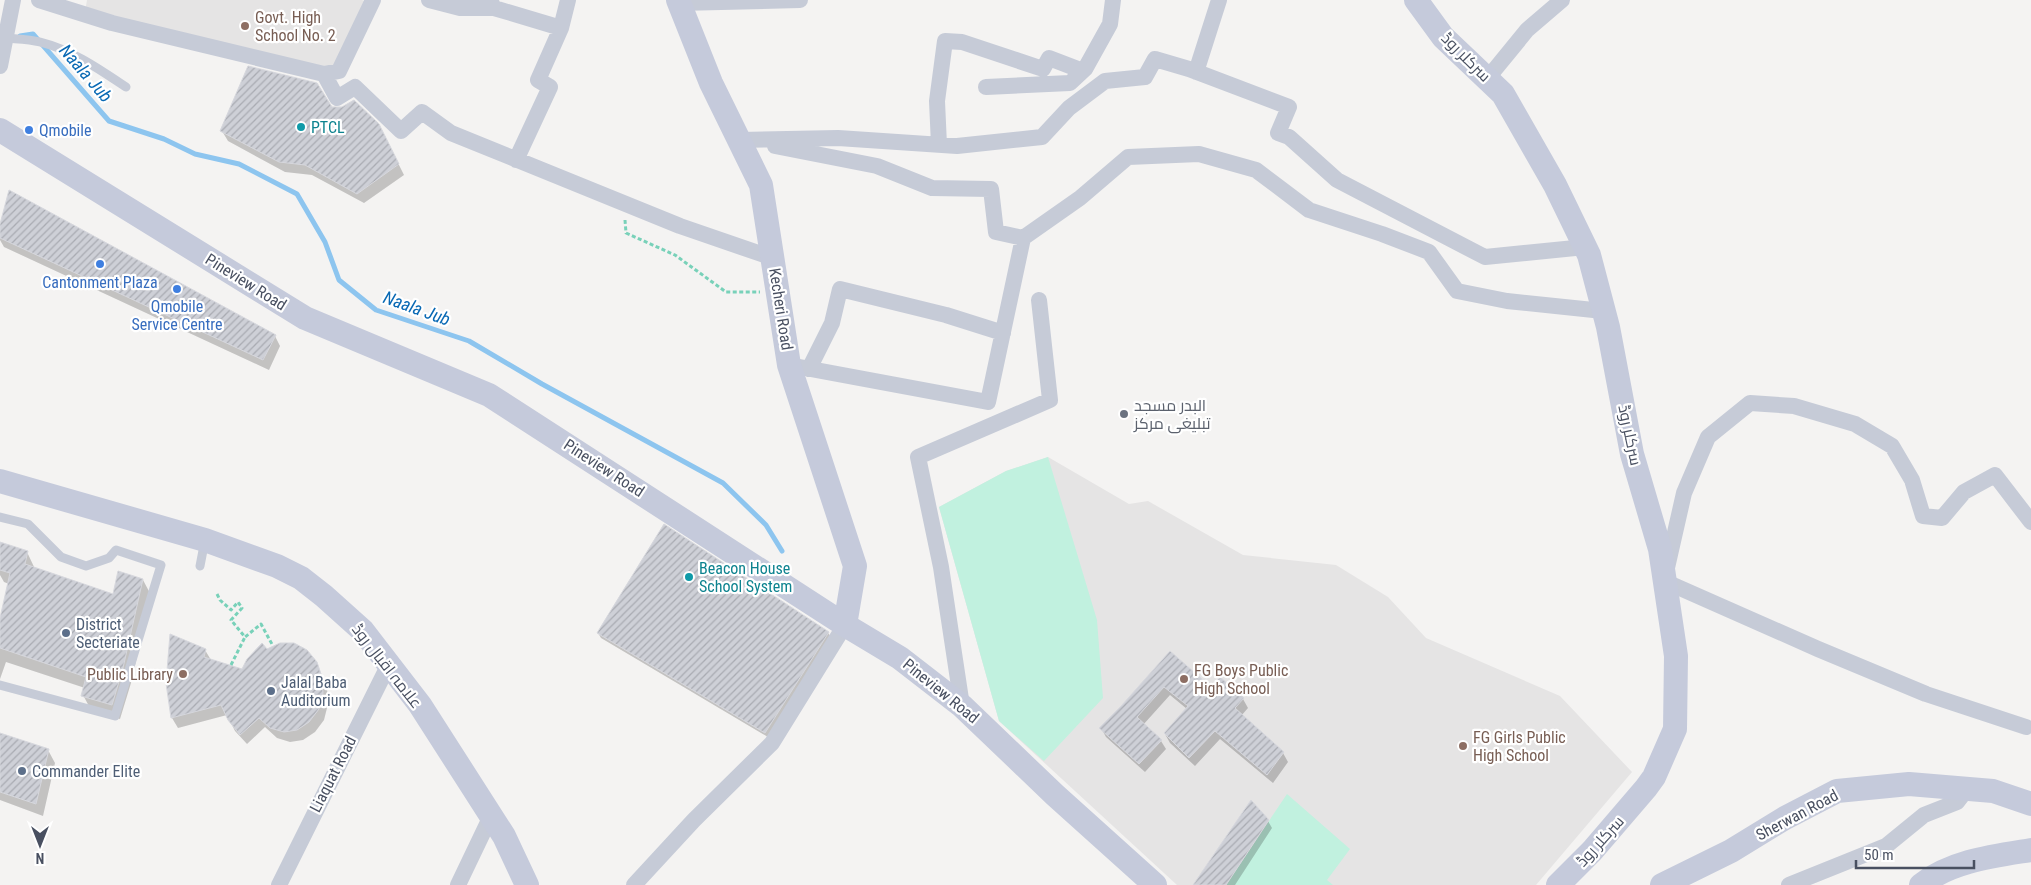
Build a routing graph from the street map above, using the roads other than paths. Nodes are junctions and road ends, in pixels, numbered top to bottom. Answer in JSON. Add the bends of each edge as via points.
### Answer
{"nodes":[{"id":1,"x":13,"y":0,"type":"edge"},
{"id":2,"x":39,"y":0,"type":"edge"},
{"id":3,"x":373,"y":0,"type":"edge"},
{"id":4,"x":429,"y":0,"type":"edge"},
{"id":5,"x":568,"y":0,"type":"edge"},
{"id":6,"x":800,"y":0,"type":"edge"},
{"id":7,"x":1113,"y":0,"type":"edge"},
{"id":8,"x":1219,"y":0,"type":"edge"},
{"id":9,"x":1416,"y":0,"type":"edge"},
{"id":10,"x":1562,"y":0,"type":"edge"},
{"id":11,"x":678,"y":2,"type":"edge"},
{"id":12,"x":492,"y":4,"type":"edge"},
{"id":13,"x":561,"y":28,"type":"junction"},
{"id":14,"x":6,"y":38,"type":"junction"},
{"id":15,"x":0,"y":66,"type":"edge"},
{"id":16,"x":1082,"y":71,"type":"junction"},
{"id":17,"x":1196,"y":72,"type":"junction"},
{"id":18,"x":324,"y":74,"type":"junction"},
{"id":19,"x":1487,"y":79,"type":"junction"},
{"id":20,"x":126,"y":87,"type":"dead end"},
{"id":21,"x":986,"y":87,"type":"dead end"},
{"id":22,"x":0,"y":130,"type":"edge"},
{"id":23,"x":739,"y":140,"type":"junction"},
{"id":24,"x":939,"y":145,"type":"junction"},
{"id":25,"x":516,"y":160,"type":"junction"},
{"id":26,"x":1023,"y":238,"type":"junction"},
{"id":27,"x":1585,"y":246,"type":"junction"},
{"id":28,"x":773,"y":258,"type":"junction"},
{"id":29,"x":1039,"y":300,"type":"dead end"},
{"id":30,"x":1603,"y":311,"type":"junction"},
{"id":31,"x":1003,"y":333,"type":"junction"},
{"id":32,"x":799,"y":367,"type":"junction"},
{"id":33,"x":0,"y":481,"type":"edge"},
{"id":34,"x":0,"y":517,"type":"edge"},
{"id":35,"x":2031,"y":522,"type":"edge"},
{"id":36,"x":206,"y":540,"type":"junction"},
{"id":37,"x":200,"y":566,"type":"dead end"},
{"id":38,"x":1664,"y":581,"type":"junction"},
{"id":39,"x":846,"y":625,"type":"junction"},
{"id":40,"x":389,"y":664,"type":"junction"},
{"id":41,"x":0,"y":685,"type":"edge"},
{"id":42,"x":962,"y":706,"type":"junction"},
{"id":43,"x":2026,"y":728,"type":"dead end"},
{"id":44,"x":1968,"y":789,"type":"junction"},
{"id":45,"x":2031,"y":804,"type":"edge"},
{"id":46,"x":491,"y":816,"type":"junction"},
{"id":47,"x":2031,"y":850,"type":"edge"},
{"id":48,"x":279,"y":885,"type":"edge"},
{"id":49,"x":458,"y":885,"type":"edge"},
{"id":50,"x":527,"y":885,"type":"edge"},
{"id":51,"x":634,"y":885,"type":"edge"},
{"id":52,"x":1154,"y":885,"type":"edge"},
{"id":53,"x":1558,"y":885,"type":"edge"},
{"id":54,"x":1662,"y":885,"type":"edge"},
{"id":55,"x":1789,"y":885,"type":"edge"},
{"id":56,"x":1921,"y":885,"type":"edge"}],
"edges":[{"from":1,"to":14,"type":"street"},
{"from":2,"to":18,"type":"street","via":[[112,23]]},
{"from":3,"to":18,"type":"street","via":[[339,71]]},
{"from":4,"to":12,"type":"street","via":[[460,8]]},
{"from":5,"to":13,"type":"street"},
{"from":6,"to":11,"type":"street"},
{"from":7,"to":16,"type":"street","via":[[1110,24]]},
{"from":8,"to":17,"type":"street"},
{"from":9,"to":19,"type":"street","name":"سرکلر روڈ","via":[[1443,37]]},
{"from":10,"to":19,"type":"street","via":[[1527,30]]},
{"from":11,"to":23,"type":"street","name":"Kecheri Road","via":[[711,83]]},
{"from":12,"to":13,"type":"street"},
{"from":13,"to":25,"type":"street","via":[[538,80],[550,88]]},
{"from":14,"to":15,"type":"street"},
{"from":14,"to":20,"type":"lane","via":[[56,46]]},
{"from":16,"to":21,"type":"street","via":[[1070,83]]},
{"from":16,"to":24,"type":"street","via":[[1049,58],[1043,69],[962,42],[945,41],[937,101]]},
{"from":17,"to":24,"type":"street","via":[[1155,59],[1145,77],[1104,82],[1069,108],[1042,138]]},
{"from":17,"to":27,"type":"street","via":[[1289,107],[1278,133],[1289,137],[1337,180],[1485,257]]},
{"from":18,"to":25,"type":"street","via":[[337,98],[355,87],[401,131],[422,112],[451,133]]},
{"from":19,"to":27,"type":"street","name":"سرکلر روڈ","via":[[1503,94],[1556,184]]},
{"from":22,"to":39,"type":"street","name":"Pineview Road","via":[[305,318],[489,395]]},
{"from":23,"to":24,"type":"street","via":[[838,138]]},
{"from":23,"to":26,"type":"street","via":[[876,166],[932,188],[990,189],[996,232]]},
{"from":23,"to":28,"type":"street","name":"Kecheri Road","via":[[762,185]]},
{"from":25,"to":28,"type":"street","via":[[680,226]]},
{"from":26,"to":30,"type":"street","via":[[1080,198],[1128,157],[1198,154],[1256,170],[1309,210],[1429,252],[1456,291],[1507,302]]},
{"from":26,"to":31,"type":"street"},
{"from":27,"to":30,"type":"street","name":"سرکلر روڈ"},
{"from":28,"to":32,"type":"street","name":"Kecheri Road","via":[[778,292]]},
{"from":29,"to":42,"type":"street","via":[[1050,400],[918,458],[941,567]]},
{"from":30,"to":38,"type":"street","name":"سرکلر روڈ","via":[[1632,454],[1660,549]]},
{"from":31,"to":32,"type":"street","via":[[921,308],[840,289],[832,323]]},
{"from":31,"to":32,"type":"street","via":[[988,402]]},
{"from":32,"to":39,"type":"street","name":"Kecheri Road","via":[[855,566]]},
{"from":33,"to":36,"type":"street","name":"علامہ اقبال روڈ"},
{"from":34,"to":41,"type":"lane","via":[[28,524],[62,557],[86,566],[109,558],[116,550],[161,565],[115,716]]},
{"from":35,"to":38,"type":"street","via":[[1995,475],[1964,492],[1942,518],[1923,516],[1912,480],[1892,446],[1855,424],[1794,406],[1750,403],[1708,437],[1684,493]]},
{"from":36,"to":37,"type":"lane"},
{"from":36,"to":40,"type":"street","name":"علامہ اقبال روڈ","via":[[301,578],[363,631]]},
{"from":38,"to":43,"type":"street","via":[[1926,694]]},
{"from":38,"to":53,"type":"street","name":"سرکلر روڈ","via":[[1676,656],[1675,729],[1646,788],[1592,852]]},
{"from":39,"to":42,"type":"street","name":"Pineview Road","via":[[900,658]]},
{"from":39,"to":51,"type":"street","via":[[772,743]]},
{"from":40,"to":46,"type":"street","name":"علامہ اقبال روڈ"},
{"from":40,"to":48,"type":"street","name":"Liaquat Road"},
{"from":42,"to":52,"type":"street","name":"Pineview Road"},
{"from":44,"to":45,"type":"street","name":"Sherwan Road","via":[[1993,791]]},
{"from":44,"to":54,"type":"street","name":"Sherwan Road","via":[[1908,784],[1837,791],[1785,818],[1732,852]]},
{"from":44,"to":55,"type":"street","via":[[1957,802],[1924,815],[1886,846]]},
{"from":46,"to":49,"type":"street"},
{"from":46,"to":50,"type":"street","name":"علامہ اقبال روڈ"},
{"from":47,"to":56,"type":"street","via":[[1982,858],[1933,875]]}]}
